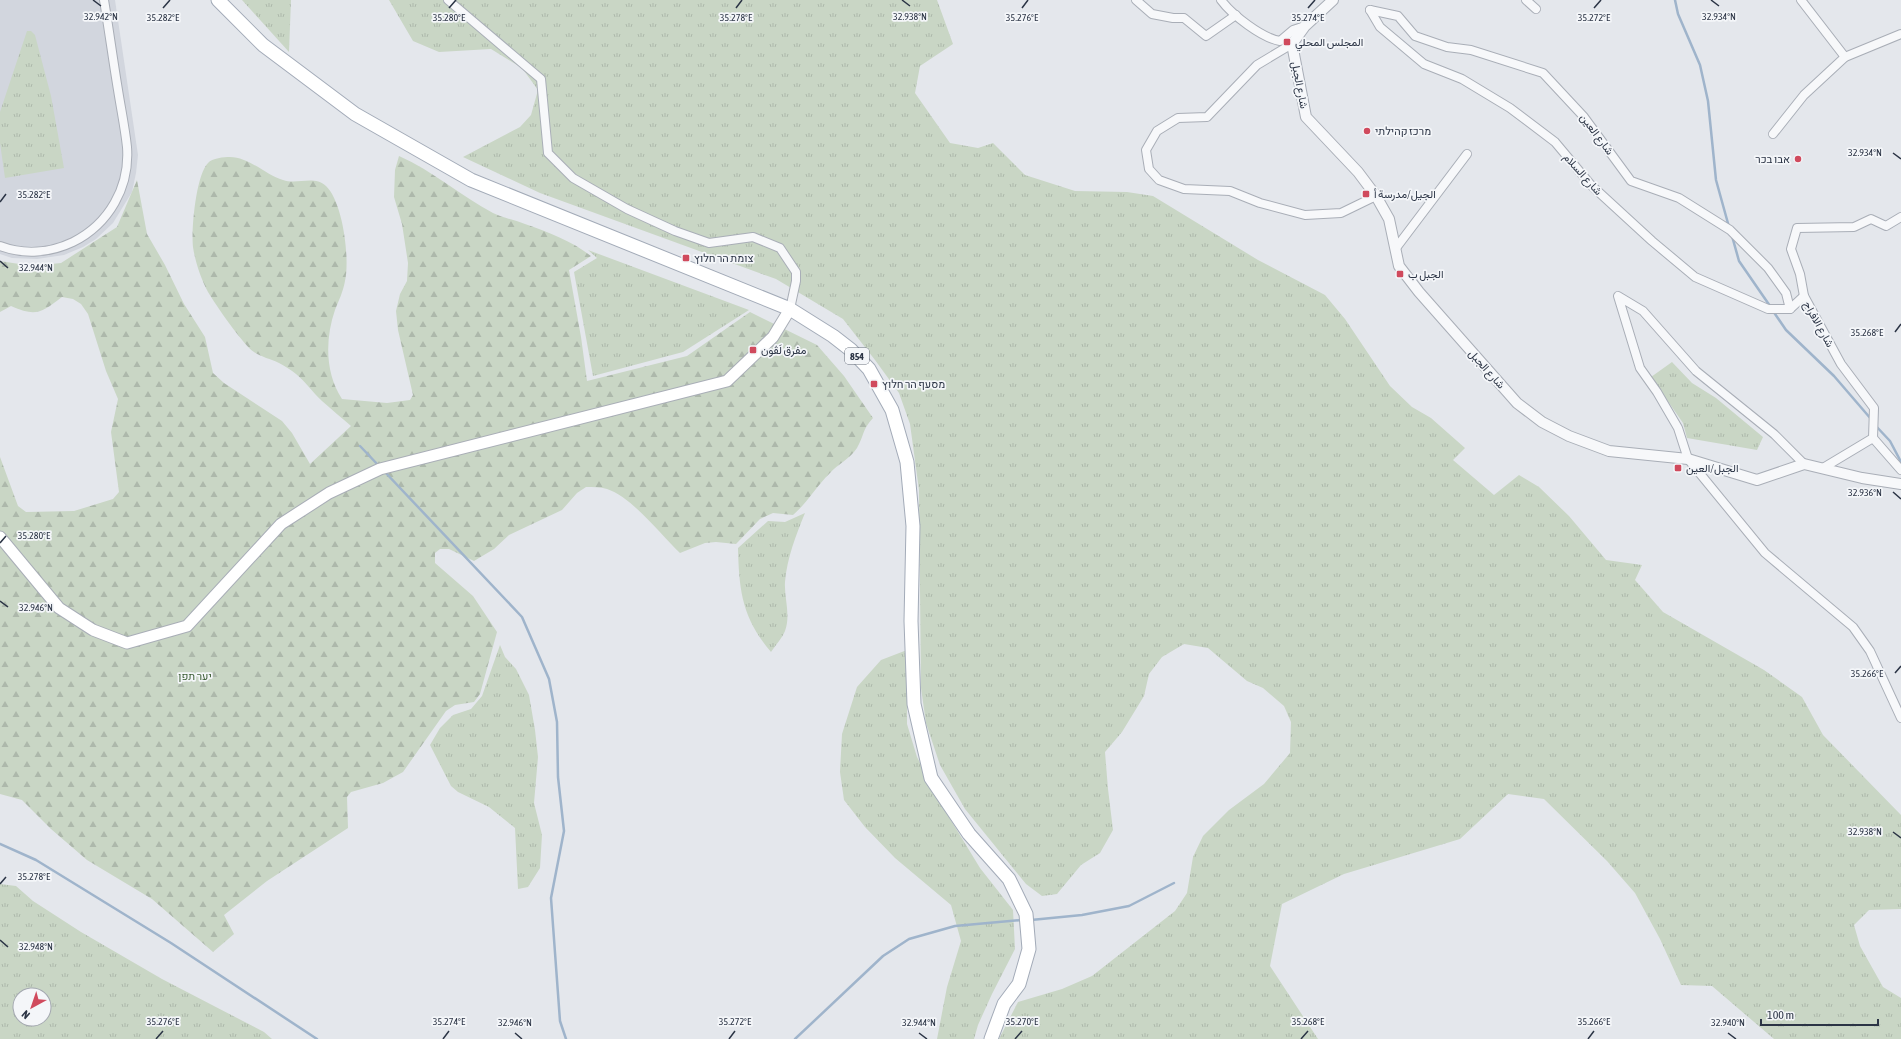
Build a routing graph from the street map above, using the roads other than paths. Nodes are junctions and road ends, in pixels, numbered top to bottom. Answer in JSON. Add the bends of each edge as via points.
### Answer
{"nodes":[{"id":1,"x":104,"y":0,"type":"edge"},
{"id":2,"x":218,"y":0,"type":"edge"},
{"id":3,"x":448,"y":0,"type":"edge"},
{"id":4,"x":1136,"y":0,"type":"edge"},
{"id":5,"x":1221,"y":0,"type":"edge"},
{"id":6,"x":1333,"y":0,"type":"edge"},
{"id":7,"x":1526,"y":0,"type":"edge"},
{"id":8,"x":1801,"y":0,"type":"edge"},
{"id":9,"x":1536,"y":9,"type":"dead end"},
{"id":10,"x":1370,"y":10,"type":"joint"},
{"id":11,"x":1236,"y":15,"type":"junction"},
{"id":12,"x":1305,"y":26,"type":"junction"},
{"id":13,"x":1901,"y":34,"type":"edge"},
{"id":14,"x":1292,"y":44,"type":"junction"},
{"id":15,"x":1844,"y":57,"type":"junction"},
{"id":16,"x":1773,"y":134,"type":"dead end"},
{"id":17,"x":1467,"y":154,"type":"dead end"},
{"id":18,"x":1376,"y":196,"type":"junction"},
{"id":19,"x":1901,"y":217,"type":"edge"},
{"id":20,"x":0,"y":246,"type":"edge"},
{"id":21,"x":1396,"y":248,"type":"junction"},
{"id":22,"x":1804,"y":296,"type":"junction"},
{"id":23,"x":790,"y":309,"type":"junction"},
{"id":24,"x":1790,"y":309,"type":"junction"},
{"id":25,"x":1873,"y":438,"type":"junction"},
{"id":26,"x":1688,"y":459,"type":"junction"},
{"id":27,"x":1804,"y":464,"type":"junction"},
{"id":28,"x":1823,"y":468,"type":"junction"},
{"id":29,"x":1901,"y":470,"type":"edge"},
{"id":30,"x":1901,"y":484,"type":"edge"},
{"id":31,"x":0,"y":537,"type":"edge"},
{"id":32,"x":1901,"y":718,"type":"edge"},
{"id":33,"x":991,"y":1039,"type":"edge"}],
"edges":[{"from":1,"to":20,"type":"street","via":[[127,148],[126,176],[117,200],[103,220],[84,236],[62,247],[37,252],[12,250]]},
{"from":2,"to":23,"type":"main road","number":"854","via":[[264,44],[355,114],[471,180]]},
{"from":3,"to":23,"type":"street","via":[[541,79],[548,153],[573,178],[627,209],[709,243],[753,237],[780,248],[796,272]]},
{"from":4,"to":11,"type":"street","via":[[1152,14],[1184,18],[1206,36]]},
{"from":5,"to":11,"type":"street"},
{"from":6,"to":12,"type":"street"},
{"from":7,"to":9,"type":"street"},
{"from":8,"to":15,"type":"street"},
{"from":10,"to":24,"type":"street","name":"شارع السلام","via":[[1380,27],[1424,64],[1462,79],[1510,108],[1555,142],[1591,185],[1695,277],[1768,309]]},
{"from":10,"to":24,"type":"street","name":"شارع العين","via":[[1398,16],[1415,36],[1447,47],[1471,50],[1543,73],[1584,117],[1632,181],[1679,198],[1730,230],[1768,268],[1786,293]]},
{"from":11,"to":12,"type":"street","via":[[1270,39],[1280,41],[1293,30]]},
{"from":12,"to":14,"type":"street"},
{"from":13,"to":15,"type":"street"},
{"from":14,"to":18,"type":"street","name":"شارع الجبل","via":[[1306,117],[1358,172]]},
{"from":14,"to":18,"type":"street","via":[[1257,65],[1207,117],[1178,118],[1157,131],[1146,150],[1149,169],[1159,180],[1184,189],[1230,191],[1260,203],[1305,215],[1342,213]]},
{"from":15,"to":16,"type":"street","via":[[1804,95]]},
{"from":17,"to":21,"type":"street"},
{"from":18,"to":21,"type":"street","name":"شارع الجبل","via":[[1389,220]]},
{"from":19,"to":22,"type":"street","name":"شارع الافراح","via":[[1886,226],[1871,219],[1854,226],[1798,228],[1791,249],[1800,274]]},
{"from":21,"to":26,"type":"street","name":"شارع الجبل","via":[[1400,266],[1419,292],[1517,403],[1542,422],[1569,436],[1609,451]]},
{"from":22,"to":24,"type":"street"},
{"from":22,"to":25,"type":"street","name":"شارع الافراح","via":[[1841,364],[1874,408]]},
{"from":23,"to":31,"type":"main road","via":[[773,337],[726,381],[380,469],[329,493],[282,524],[187,626],[127,643],[93,630],[59,608]]},
{"from":23,"to":33,"type":"main road","number":"854","via":[[833,336],[869,369],[892,410],[907,462],[913,526],[911,621],[914,704],[931,778],[968,834],[1009,879],[1026,914],[1029,949],[1019,984],[1004,1004]]},
{"from":25,"to":28,"type":"street"},
{"from":25,"to":29,"type":"street"},
{"from":26,"to":27,"type":"street","name":"شارع الجبل","via":[[1757,480]]},
{"from":26,"to":27,"type":"street","via":[[1678,428],[1640,368],[1618,296],[1643,311],[1696,371],[1774,434]]},
{"from":26,"to":32,"type":"street","via":[[1765,553],[1853,627],[1870,651]]},
{"from":27,"to":28,"type":"street"},
{"from":28,"to":30,"type":"street"}]}
